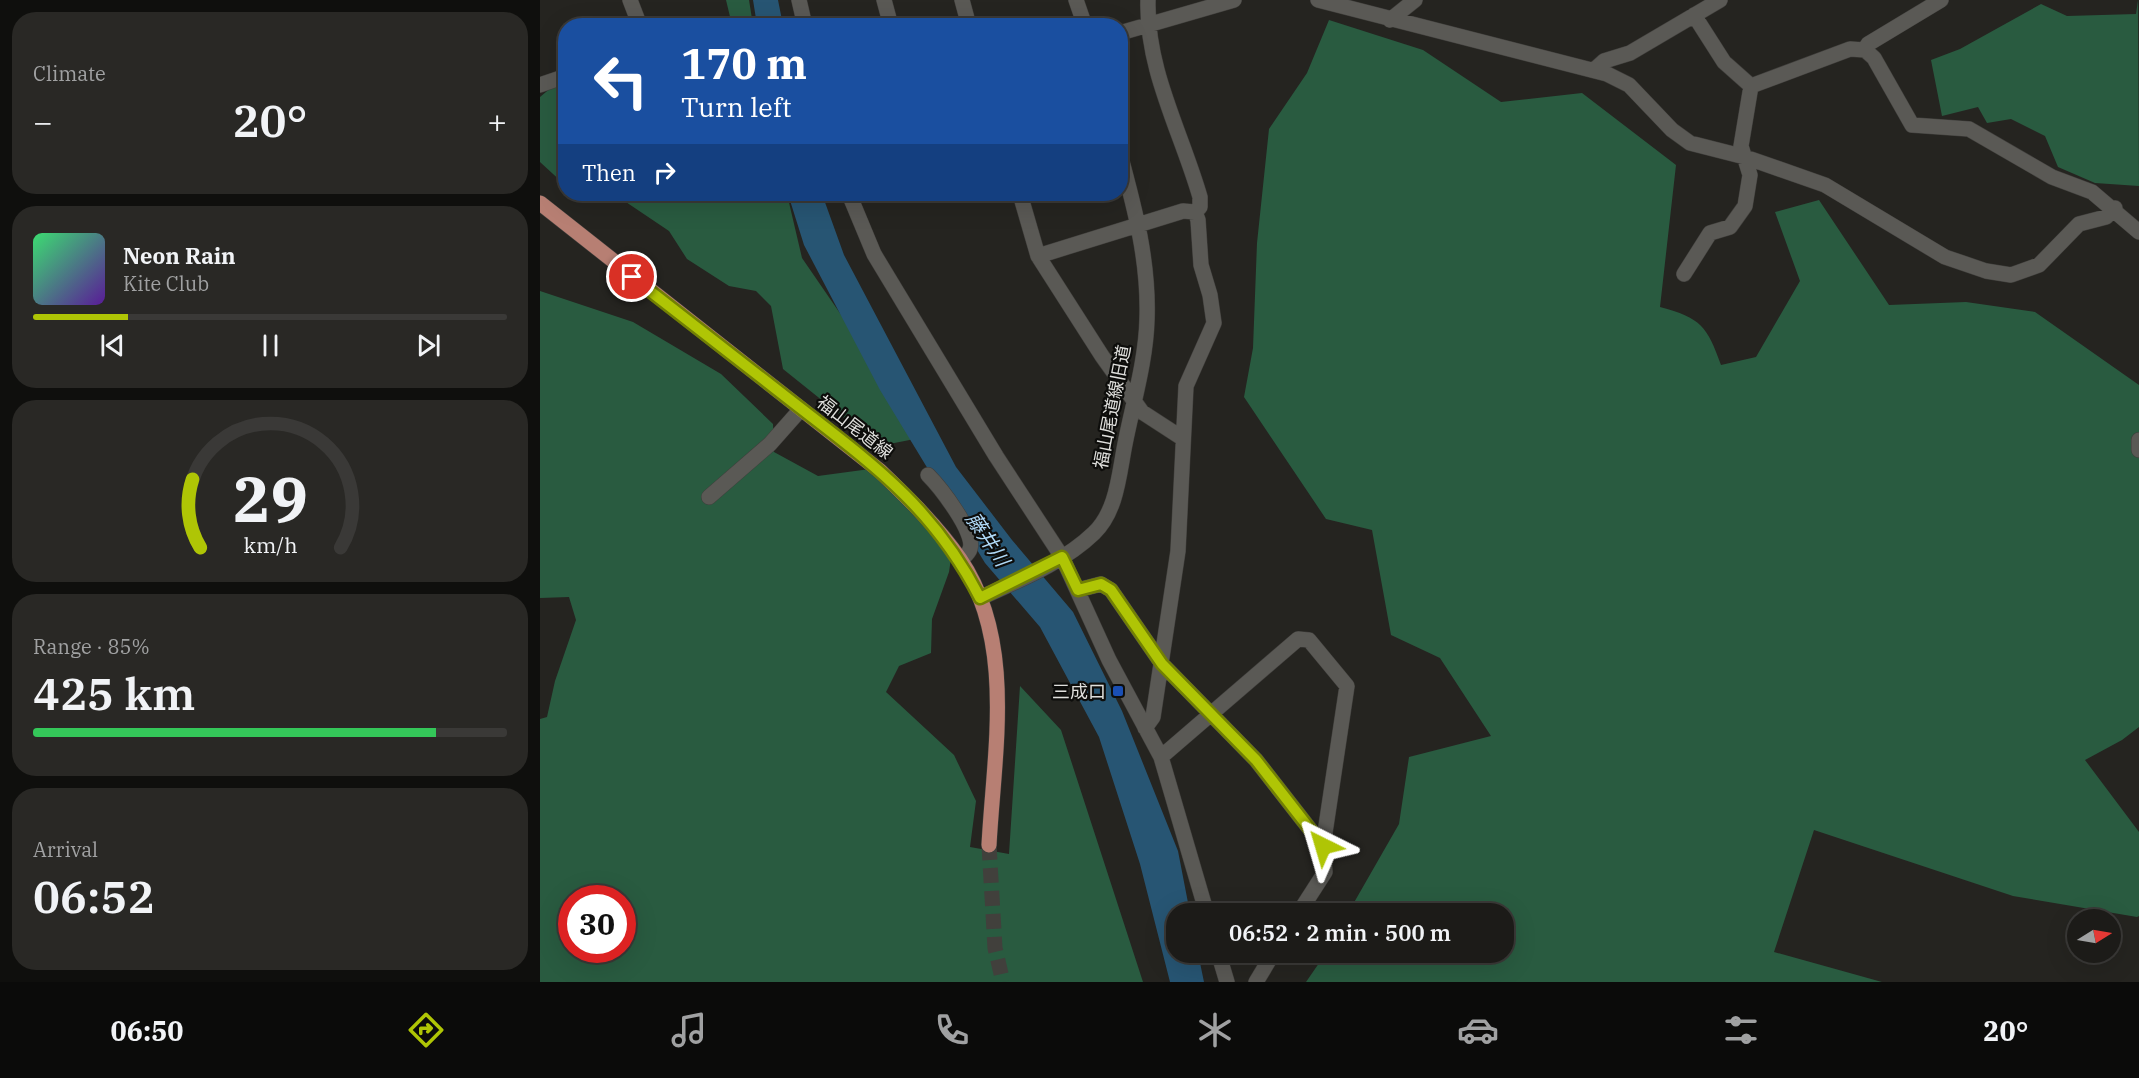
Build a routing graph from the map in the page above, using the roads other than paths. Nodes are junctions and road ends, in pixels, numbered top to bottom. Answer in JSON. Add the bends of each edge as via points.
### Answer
{"nodes":[{"id":1,"x":630,"y":0,"type":"edge"},
{"id":2,"x":799,"y":0,"type":"edge"},
{"id":3,"x":884,"y":0,"type":"edge"},
{"id":4,"x":962,"y":0,"type":"edge"},
{"id":5,"x":1076,"y":0,"type":"edge"},
{"id":6,"x":1148,"y":0,"type":"edge"},
{"id":7,"x":1233,"y":0,"type":"edge"},
{"id":8,"x":1318,"y":0,"type":"edge"},
{"id":9,"x":1415,"y":0,"type":"edge"},
{"id":10,"x":1720,"y":0,"type":"edge"},
{"id":11,"x":1941,"y":0,"type":"edge"},
{"id":12,"x":1694,"y":15,"type":"junction"},
{"id":13,"x":637,"y":18,"type":"edge"},
{"id":14,"x":803,"y":18,"type":"edge"},
{"id":15,"x":889,"y":18,"type":"edge"},
{"id":16,"x":967,"y":18,"type":"edge"},
{"id":17,"x":1082,"y":18,"type":"edge"},
{"id":18,"x":1390,"y":20,"type":"junction"},
{"id":19,"x":1147,"y":25,"type":"junction"},
{"id":20,"x":1128,"y":31,"type":"edge"},
{"id":21,"x":1865,"y":50,"type":"junction"},
{"id":22,"x":1594,"y":70,"type":"junction"},
{"id":23,"x":558,"y":79,"type":"edge"},
{"id":24,"x":540,"y":85,"type":"edge"},
{"id":25,"x":1751,"y":86,"type":"junction"},
{"id":26,"x":1745,"y":157,"type":"junction"},
{"id":27,"x":1128,"y":182,"type":"edge"},
{"id":28,"x":852,"y":201,"type":"edge"},
{"id":29,"x":1022,"y":201,"type":"edge"},
{"id":30,"x":540,"y":203,"type":"edge"},
{"id":31,"x":2115,"y":208,"type":"junction"},
{"id":32,"x":1194,"y":212,"type":"junction"},
{"id":33,"x":1140,"y":225,"type":"junction"},
{"id":34,"x":2139,"y":232,"type":"edge"},
{"id":35,"x":1038,"y":256,"type":"junction"},
{"id":36,"x":1684,"y":274,"type":"dead end"},
{"id":37,"x":1133,"y":402,"type":"junction"},
{"id":38,"x":801,"y":409,"type":"junction"},
{"id":39,"x":1182,"y":438,"type":"junction"},
{"id":40,"x":2139,"y":440,"type":"edge"},
{"id":41,"x":2139,"y":450,"type":"edge"},
{"id":42,"x":928,"y":475,"type":"dead end"},
{"id":43,"x":709,"y":497,"type":"dead end"},
{"id":44,"x":961,"y":560,"type":"junction"},
{"id":45,"x":1055,"y":561,"type":"junction"},
{"id":46,"x":1078,"y":590,"type":"junction"},
{"id":47,"x":980,"y":598,"type":"junction"},
{"id":48,"x":1162,"y":664,"type":"junction"},
{"id":49,"x":1210,"y":715,"type":"junction"},
{"id":50,"x":1145,"y":728,"type":"junction"},
{"id":51,"x":1161,"y":757,"type":"junction"},
{"id":52,"x":989,"y":845,"type":"tunnel mouth"},
{"id":53,"x":1323,"y":846,"type":"junction"},
{"id":54,"x":1204,"y":903,"type":"edge"},
{"id":55,"x":1306,"y":903,"type":"edge"},
{"id":56,"x":1221,"y":963,"type":"edge"},
{"id":57,"x":1267,"y":963,"type":"edge"},
{"id":58,"x":1227,"y":982,"type":"edge"},
{"id":59,"x":1256,"y":982,"type":"edge"}],
"edges":[{"from":1,"to":13,"type":"street"},
{"from":2,"to":14,"type":"street"},
{"from":3,"to":15,"type":"street"},
{"from":4,"to":16,"type":"street"},
{"from":5,"to":17,"type":"street"},
{"from":6,"to":19,"type":"street"},
{"from":7,"to":19,"type":"street"},
{"from":8,"to":18,"type":"street"},
{"from":9,"to":18,"type":"street"},
{"from":10,"to":12,"type":"street"},
{"from":11,"to":21,"type":"street","via":[[1868,44]]},
{"from":12,"to":22,"type":"street","via":[[1630,53],[1604,61]]},
{"from":12,"to":25,"type":"street","via":[[1724,62]]},
{"from":18,"to":22,"type":"street"},
{"from":19,"to":20,"type":"street"},
{"from":19,"to":32,"type":"street","via":[[1158,81],[1200,197],[1200,207]]},
{"from":21,"to":25,"type":"street","via":[[1850,49]]},
{"from":21,"to":31,"type":"street","via":[[1874,58],[1912,125],[1969,129],[2052,177],[2092,192]]},
{"from":22,"to":26,"type":"street","via":[[1629,86],[1690,143]]},
{"from":23,"to":24,"type":"street"},
{"from":25,"to":26,"type":"street","via":[[1741,146]]},
{"from":26,"to":31,"type":"street","via":[[1825,185],[1945,257],[2011,275],[2039,265],[2079,224],[2106,217]]},
{"from":26,"to":36,"type":"street","via":[[1750,175],[1745,206],[1730,227],[1710,233]]},
{"from":27,"to":33,"type":"street","name":"福山尾道線旧道"},
{"from":28,"to":45,"type":"street","via":[[874,254]]},
{"from":29,"to":35,"type":"street"},
{"from":30,"to":38,"type":"main road","name":"福山尾道線"},
{"from":31,"to":34,"type":"street"},
{"from":32,"to":33,"type":"street","via":[[1183,211]]},
{"from":32,"to":39,"type":"street","via":[[1214,322],[1185,386]]},
{"from":33,"to":35,"type":"street"},
{"from":33,"to":37,"type":"street","name":"福山尾道線旧道","via":[[1147,321]]},
{"from":35,"to":37,"type":"street"},
{"from":37,"to":39,"type":"street"},
{"from":37,"to":45,"type":"street","name":"福山尾道線旧道","via":[[1113,503],[1096,532]]},
{"from":38,"to":43,"type":"street","via":[[770,444]]},
{"from":38,"to":44,"type":"main road","name":"福山尾道線","via":[[880,471],[927,516]]},
{"from":39,"to":48,"type":"street","via":[[1178,551]]},
{"from":40,"to":41,"type":"street"},
{"from":42,"to":44,"type":"street","via":[[945,493],[971,540],[970,550]]},
{"from":44,"to":47,"type":"main road","name":"福山尾道線"},
{"from":45,"to":46,"type":"street"},
{"from":45,"to":47,"type":"street","name":"福山尾道線旧道"},
{"from":46,"to":48,"type":"street","via":[[1101,584],[1111,590]]},
{"from":46,"to":50,"type":"street"},
{"from":47,"to":52,"type":"main road","name":"福山尾道線","via":[[990,626],[997,687]]},
{"from":48,"to":49,"type":"street"},
{"from":48,"to":50,"type":"street","via":[[1153,717]]},
{"from":49,"to":51,"type":"street"},
{"from":49,"to":53,"type":"street","via":[[1256,760]]},
{"from":49,"to":53,"type":"street","via":[[1298,639],[1309,640],[1347,686]]},
{"from":50,"to":51,"type":"street"},
{"from":51,"to":54,"type":"street"},
{"from":53,"to":55,"type":"street","via":[[1324,872]]},
{"from":56,"to":58,"type":"street"},
{"from":57,"to":59,"type":"street"}]}
